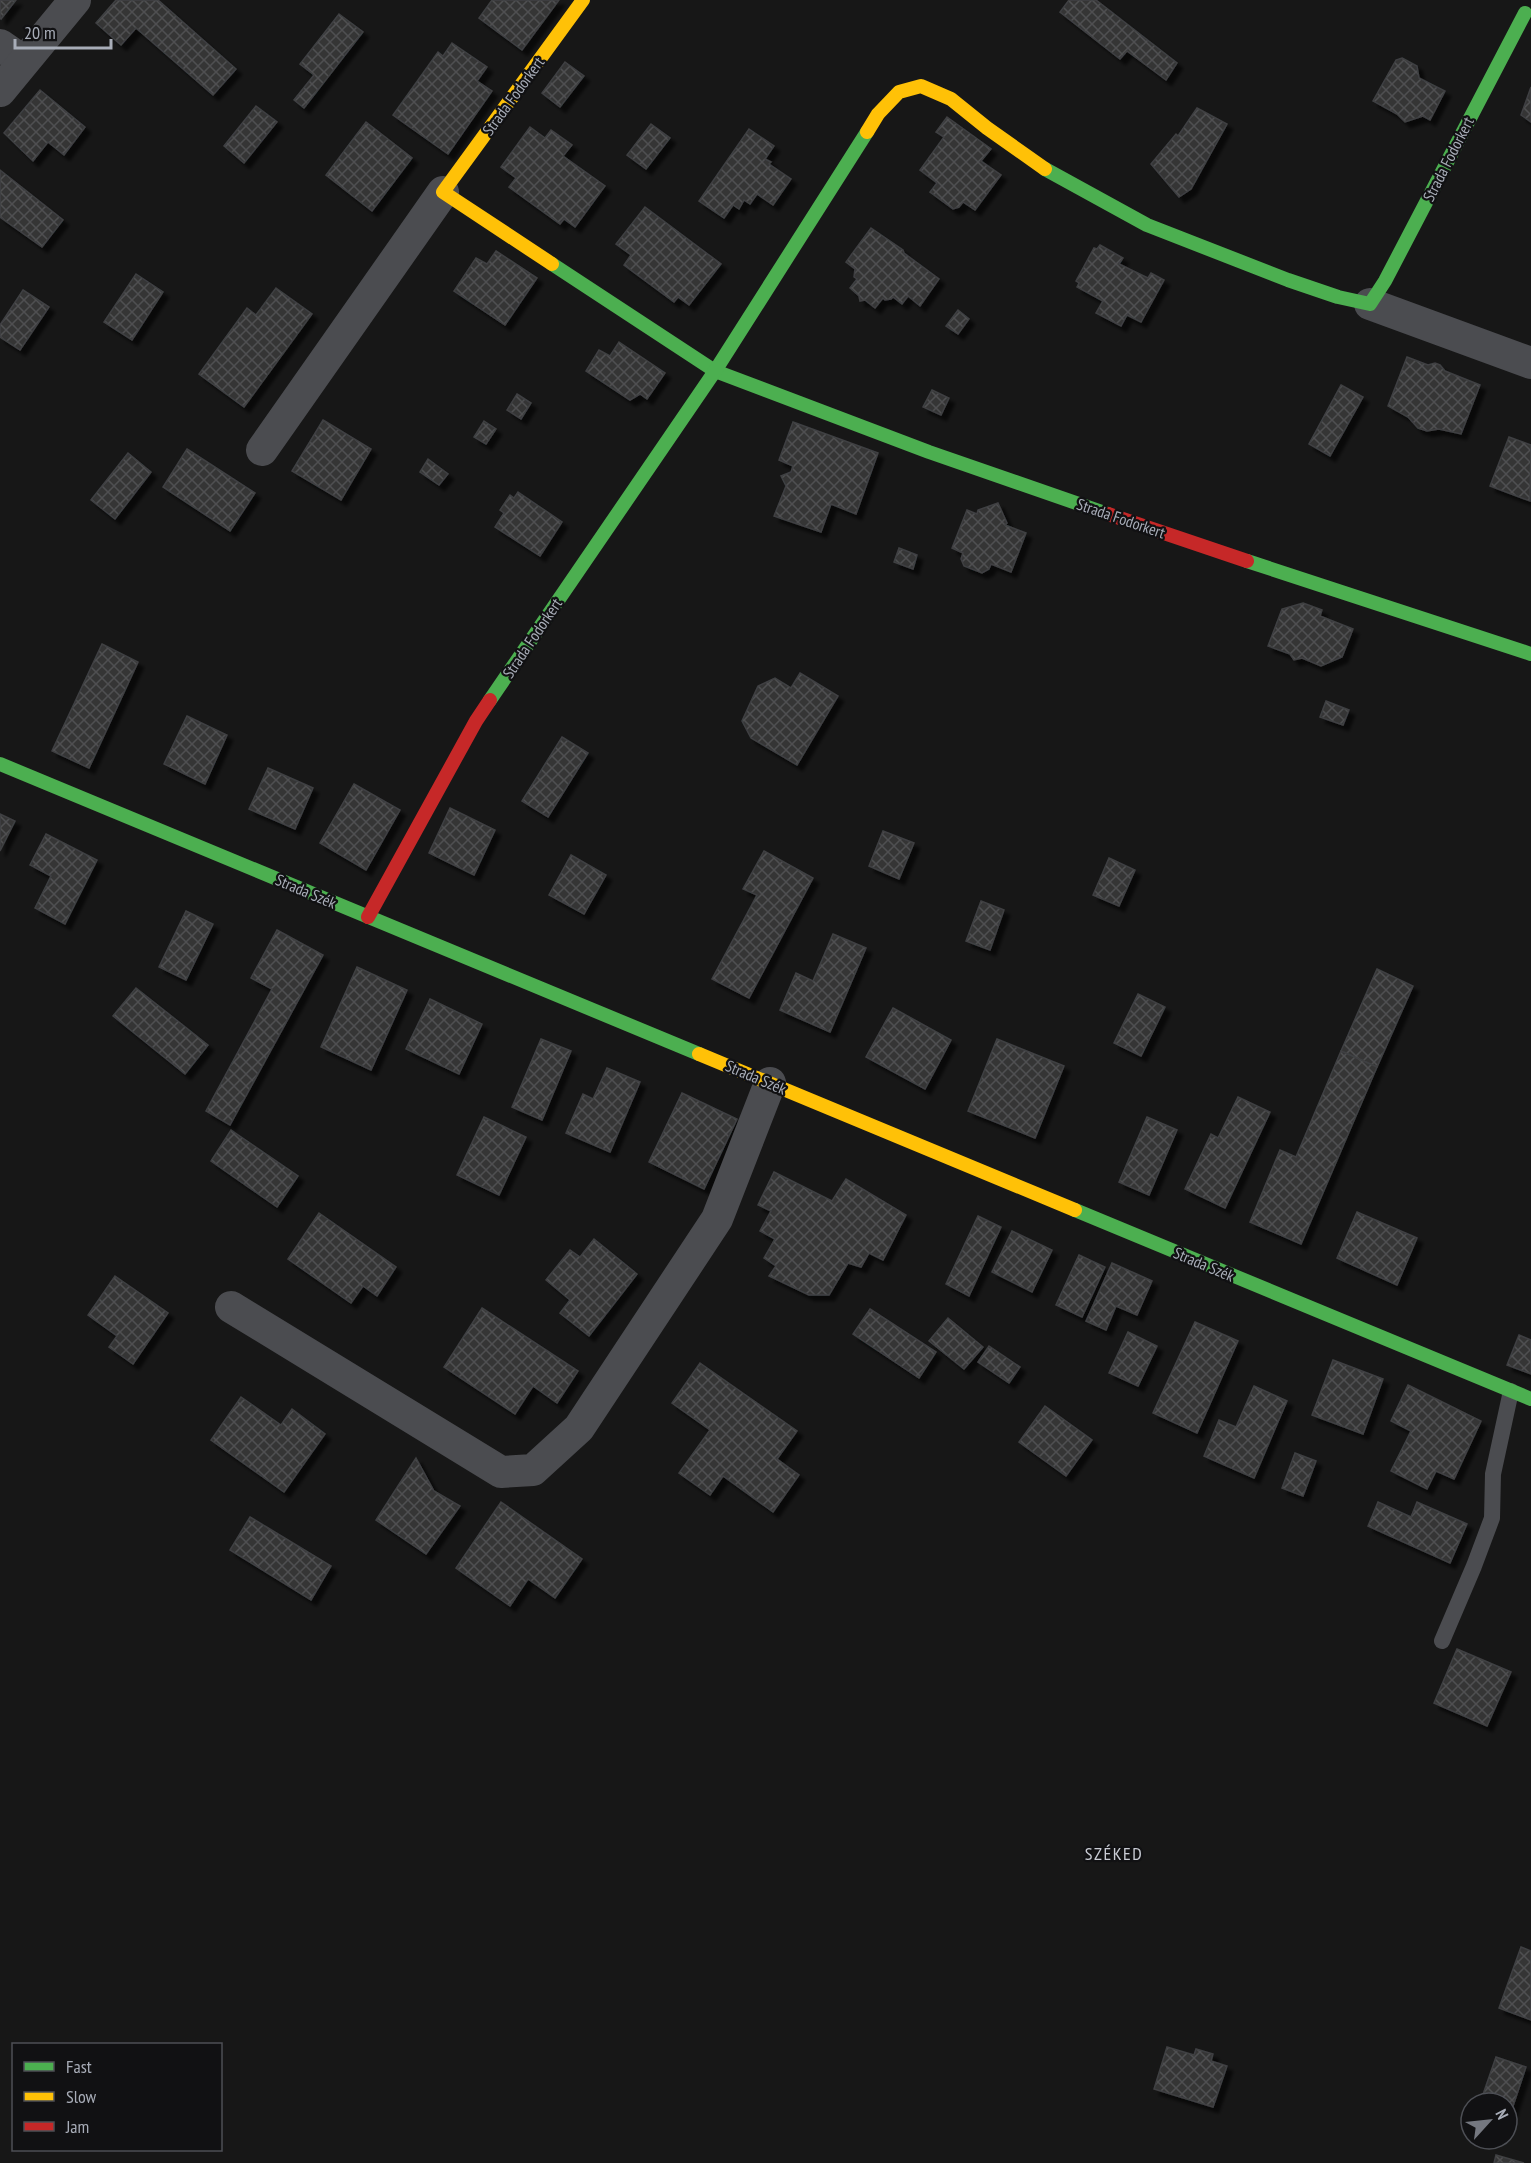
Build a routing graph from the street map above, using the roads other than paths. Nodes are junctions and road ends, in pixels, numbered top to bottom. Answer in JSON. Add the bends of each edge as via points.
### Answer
{"nodes":[{"id":1,"x":75,"y":0,"type":"edge"},
{"id":2,"x":583,"y":0,"type":"edge"},
{"id":3,"x":1525,"y":13,"type":"dead end"},
{"id":4,"x":12,"y":53,"type":"edge"},
{"id":5,"x":0,"y":91,"type":"edge"},
{"id":6,"x":443,"y":192,"type":"junction"},
{"id":7,"x":1370,"y":304,"type":"junction"},
{"id":8,"x":1531,"y":363,"type":"edge"},
{"id":9,"x":715,"y":371,"type":"junction"},
{"id":10,"x":262,"y":450,"type":"dead end"},
{"id":11,"x":1531,"y":654,"type":"edge"},
{"id":12,"x":0,"y":764,"type":"edge"},
{"id":13,"x":368,"y":917,"type":"junction"},
{"id":14,"x":770,"y":1083,"type":"junction"},
{"id":15,"x":231,"y":1307,"type":"dead end"},
{"id":16,"x":1511,"y":1391,"type":"junction"},
{"id":17,"x":1531,"y":1399,"type":"edge"},
{"id":18,"x":1442,"y":1641,"type":"dead end"}],
"edges":[{"from":1,"to":4,"type":"street"},
{"from":2,"to":6,"type":"street","name":"Strada Fodorkert"},
{"from":3,"to":7,"type":"street","name":"Strada Fodorkert"},
{"from":4,"to":5,"type":"street"},
{"from":6,"to":9,"type":"street","name":"Strada Fodorkert"},
{"from":6,"to":10,"type":"street","name":"Strada Fodorkert"},
{"from":7,"to":8,"type":"street","name":"Strada Fodorkert"},
{"from":7,"to":9,"type":"street","name":"Strada Fodorkert","via":[[1288,280],[1147,225],[1055,176],[951,99],[921,86],[899,92],[878,114]]},
{"from":9,"to":11,"type":"street","name":"Strada Fodorkert","via":[[929,452]]},
{"from":9,"to":13,"type":"street","name":"Strada Fodorkert","via":[[476,721]]},
{"from":12,"to":13,"type":"street","name":"Strada Szék"},
{"from":13,"to":14,"type":"street","name":"Strada Szék"},
{"from":14,"to":15,"type":"street","via":[[717,1219],[579,1428],[533,1470],[501,1472]]},
{"from":14,"to":16,"type":"street","name":"Strada Szék"},
{"from":16,"to":17,"type":"street","name":"Strada Szék"},
{"from":16,"to":18,"type":"lane","via":[[1493,1474],[1492,1518]]}]}
